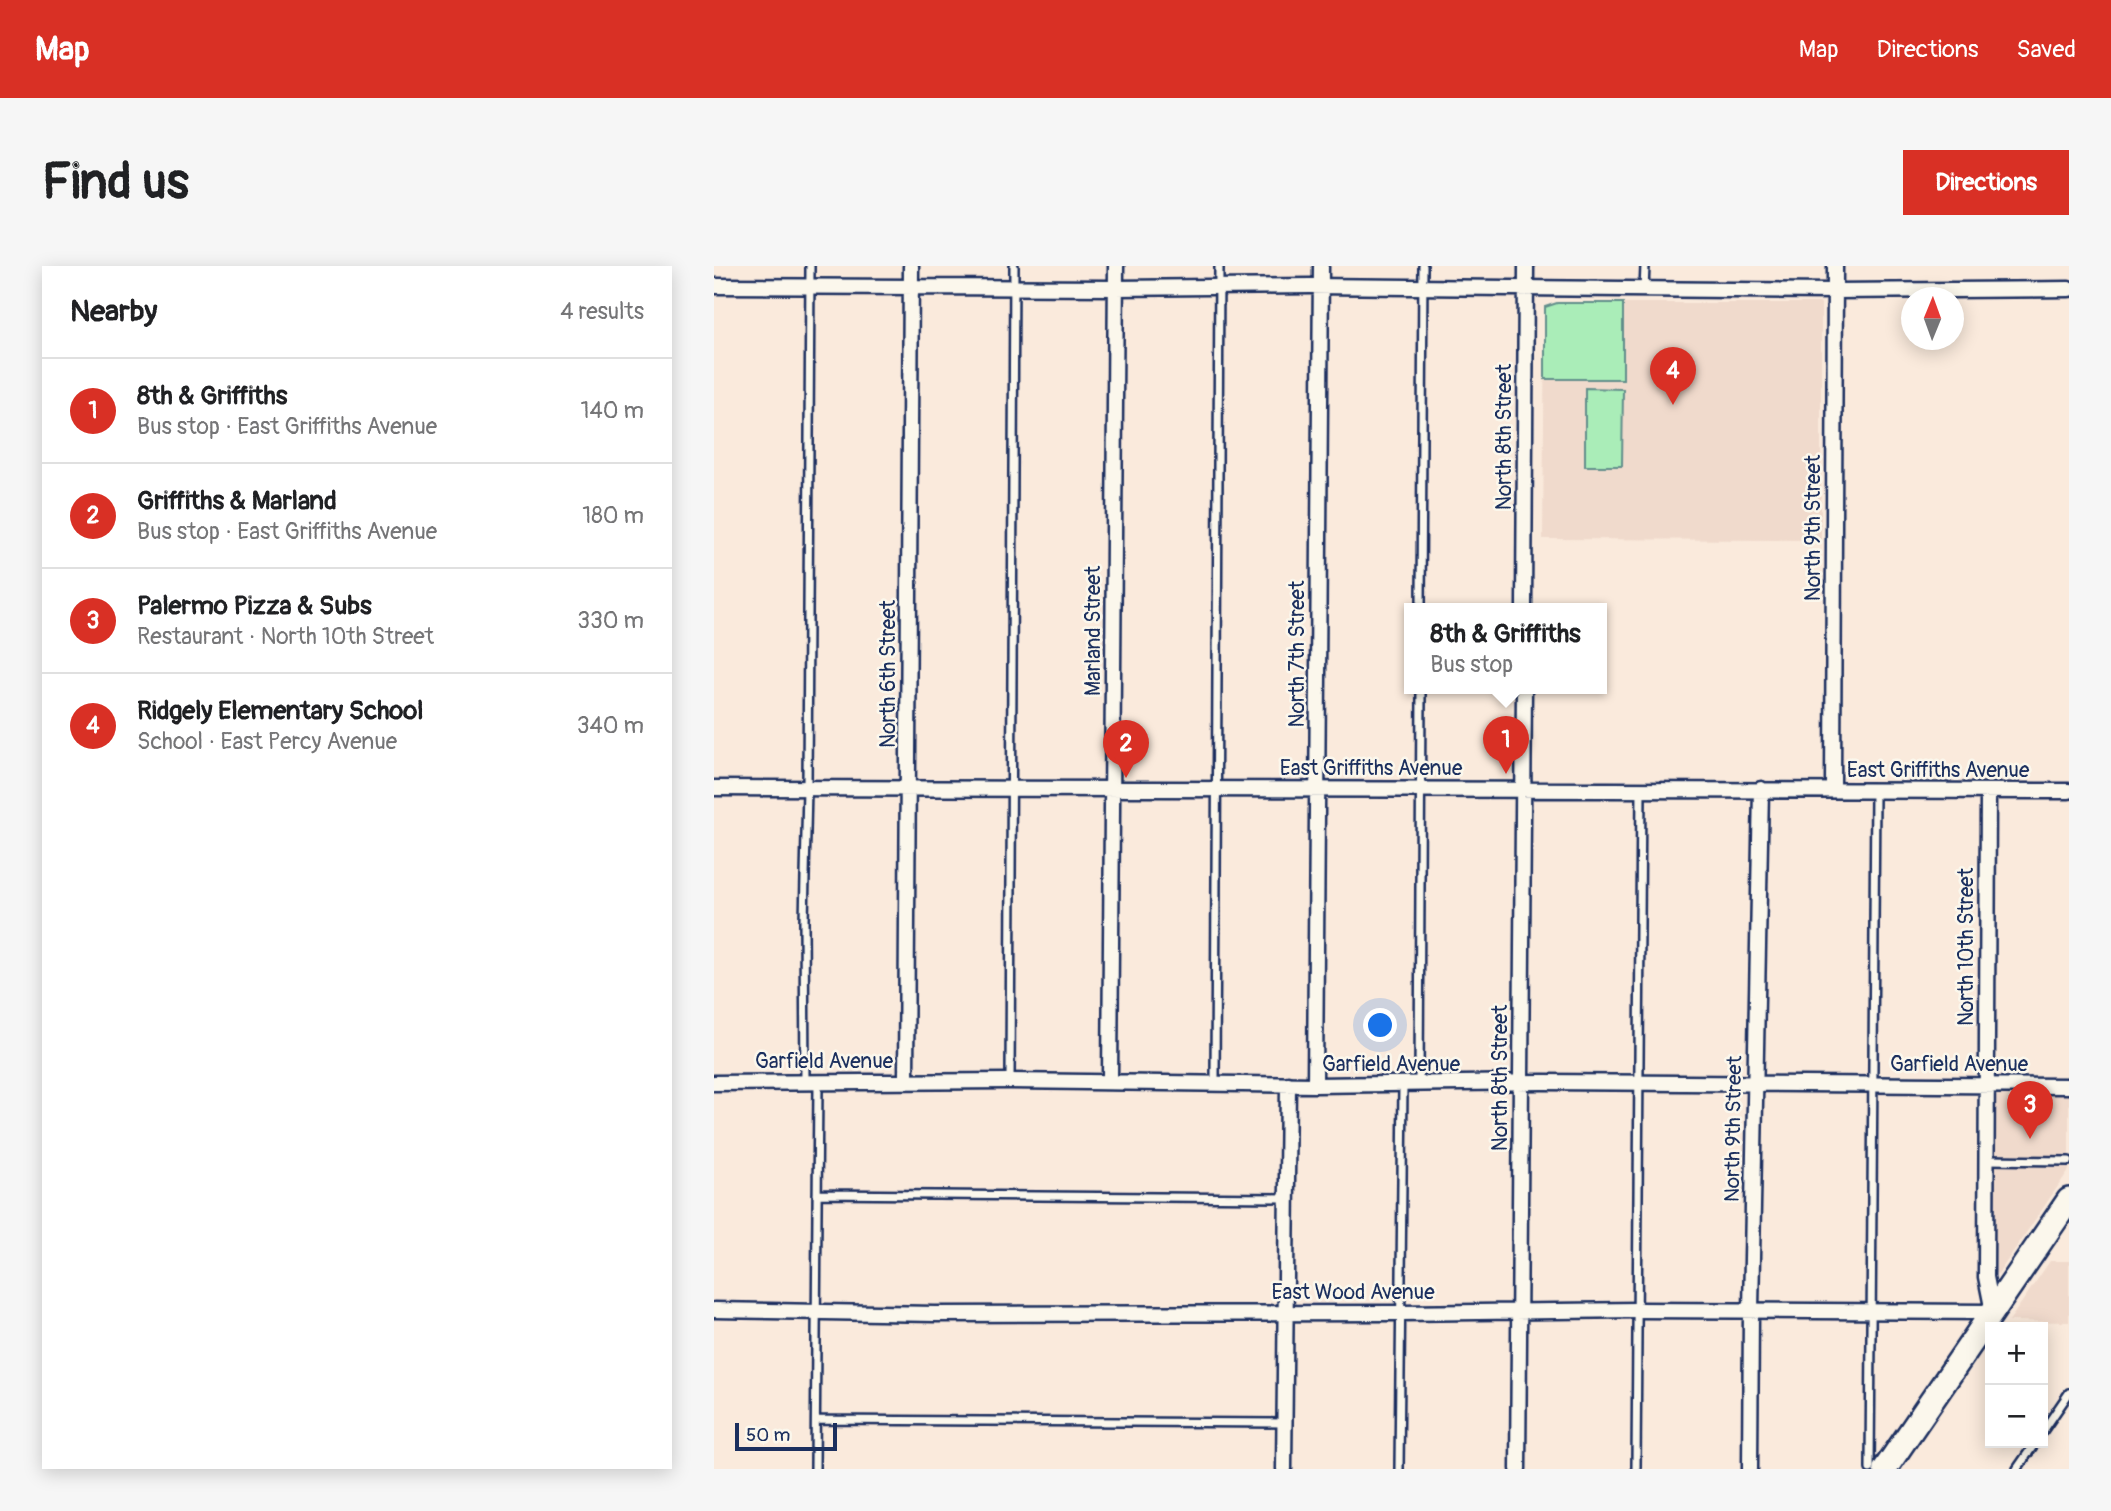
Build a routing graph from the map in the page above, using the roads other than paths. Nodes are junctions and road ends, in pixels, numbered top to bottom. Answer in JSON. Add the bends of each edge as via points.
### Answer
{"nodes":[{"id":1,"x":810,"y":266,"type":"edge"},
{"id":2,"x":911,"y":266,"type":"edge"},
{"id":3,"x":1014,"y":266,"type":"edge"},
{"id":4,"x":1116,"y":266,"type":"edge"},
{"id":5,"x":1219,"y":266,"type":"edge"},
{"id":6,"x":1321,"y":266,"type":"edge"},
{"id":7,"x":1423,"y":266,"type":"edge"},
{"id":8,"x":1526,"y":266,"type":"edge"},
{"id":9,"x":1644,"y":266,"type":"edge"},
{"id":10,"x":1835,"y":266,"type":"edge"},
{"id":11,"x":714,"y":286,"type":"edge"},
{"id":12,"x":810,"y":286,"type":"junction"},
{"id":13,"x":1321,"y":286,"type":"junction"},
{"id":14,"x":911,"y":287,"type":"junction"},
{"id":15,"x":1219,"y":287,"type":"junction"},
{"id":16,"x":1423,"y":287,"type":"junction"},
{"id":17,"x":1014,"y":288,"type":"junction"},
{"id":18,"x":1116,"y":288,"type":"junction"},
{"id":19,"x":1526,"y":289,"type":"junction"},
{"id":20,"x":2069,"y":289,"type":"edge"},
{"id":21,"x":1644,"y":290,"type":"junction"},
{"id":22,"x":1835,"y":291,"type":"junction"},
{"id":23,"x":1420,"y":603,"type":"edge"},
{"id":24,"x":1524,"y":603,"type":"edge"},
{"id":25,"x":1421,"y":694,"type":"edge"},
{"id":26,"x":1524,"y":694,"type":"edge"},
{"id":27,"x":714,"y":788,"type":"edge"},
{"id":28,"x":807,"y":788,"type":"junction"},
{"id":29,"x":908,"y":789,"type":"junction"},
{"id":30,"x":1011,"y":789,"type":"junction"},
{"id":31,"x":1112,"y":789,"type":"junction"},
{"id":32,"x":1215,"y":789,"type":"junction"},
{"id":33,"x":1317,"y":789,"type":"junction"},
{"id":34,"x":1641,"y":789,"type":"junction"},
{"id":35,"x":1761,"y":789,"type":"junction"},
{"id":36,"x":1421,"y":790,"type":"junction"},
{"id":37,"x":1523,"y":790,"type":"junction"},
{"id":38,"x":1833,"y":790,"type":"junction"},
{"id":39,"x":1875,"y":791,"type":"junction"},
{"id":40,"x":2069,"y":791,"type":"edge"},
{"id":41,"x":1988,"y":792,"type":"junction"},
{"id":42,"x":906,"y":1081,"type":"junction"},
{"id":43,"x":1010,"y":1081,"type":"junction"},
{"id":44,"x":1110,"y":1081,"type":"junction"},
{"id":45,"x":1215,"y":1082,"type":"junction"},
{"id":46,"x":714,"y":1083,"type":"edge"},
{"id":47,"x":811,"y":1083,"type":"junction"},
{"id":48,"x":1521,"y":1083,"type":"junction"},
{"id":49,"x":1639,"y":1083,"type":"junction"},
{"id":50,"x":1288,"y":1084,"type":"junction"},
{"id":51,"x":1755,"y":1084,"type":"junction"},
{"id":52,"x":1872,"y":1084,"type":"junction"},
{"id":53,"x":1315,"y":1085,"type":"junction"},
{"id":54,"x":1403,"y":1085,"type":"junction"},
{"id":55,"x":1419,"y":1085,"type":"junction"},
{"id":56,"x":1987,"y":1085,"type":"junction"},
{"id":57,"x":2069,"y":1086,"type":"edge"},
{"id":58,"x":1987,"y":1160,"type":"junction"},
{"id":59,"x":2069,"y":1161,"type":"edge"},
{"id":60,"x":817,"y":1194,"type":"junction"},
{"id":61,"x":1285,"y":1198,"type":"junction"},
{"id":62,"x":2069,"y":1200,"type":"edge"},
{"id":63,"x":714,"y":1310,"type":"edge"},
{"id":64,"x":1637,"y":1310,"type":"junction"},
{"id":65,"x":1751,"y":1310,"type":"junction"},
{"id":66,"x":817,"y":1311,"type":"junction"},
{"id":67,"x":1519,"y":1311,"type":"junction"},
{"id":68,"x":1871,"y":1311,"type":"junction"},
{"id":69,"x":1993,"y":1312,"type":"junction"},
{"id":70,"x":1286,"y":1313,"type":"junction"},
{"id":71,"x":1402,"y":1313,"type":"junction"},
{"id":72,"x":2069,"y":1393,"type":"edge"},
{"id":73,"x":816,"y":1420,"type":"junction"},
{"id":74,"x":1285,"y":1423,"type":"junction"},
{"id":75,"x":2048,"y":1424,"type":"edge"},
{"id":76,"x":2032,"y":1448,"type":"edge"},
{"id":77,"x":815,"y":1469,"type":"edge"},
{"id":78,"x":1284,"y":1469,"type":"edge"},
{"id":79,"x":1399,"y":1469,"type":"edge"},
{"id":80,"x":1518,"y":1469,"type":"edge"},
{"id":81,"x":1636,"y":1469,"type":"edge"},
{"id":82,"x":1750,"y":1469,"type":"edge"},
{"id":83,"x":1870,"y":1469,"type":"edge"},
{"id":84,"x":1885,"y":1469,"type":"edge"},
{"id":85,"x":2017,"y":1469,"type":"edge"}],
"edges":[{"from":1,"to":12,"type":"lane"},
{"from":2,"to":14,"type":"street","name":"North 6th Street"},
{"from":3,"to":17,"type":"lane"},
{"from":4,"to":18,"type":"street","name":"Marland Street"},
{"from":5,"to":15,"type":"lane"},
{"from":6,"to":13,"type":"street","name":"North 7th Street"},
{"from":7,"to":16,"type":"lane"},
{"from":8,"to":19,"type":"street","name":"North 8th Street"},
{"from":9,"to":21,"type":"lane"},
{"from":10,"to":22,"type":"street","name":"North 9th Street"},
{"from":11,"to":12,"type":"street"},
{"from":12,"to":14,"type":"street"},
{"from":12,"to":28,"type":"lane"},
{"from":13,"to":15,"type":"street"},
{"from":13,"to":16,"type":"street"},
{"from":13,"to":33,"type":"street","name":"North 7th Street"},
{"from":14,"to":17,"type":"street"},
{"from":14,"to":29,"type":"street","name":"North 6th Street"},
{"from":15,"to":18,"type":"street"},
{"from":15,"to":32,"type":"lane"},
{"from":16,"to":19,"type":"street"},
{"from":16,"to":23,"type":"lane"},
{"from":17,"to":18,"type":"street"},
{"from":17,"to":30,"type":"lane"},
{"from":18,"to":31,"type":"street","name":"Marland Street"},
{"from":19,"to":21,"type":"street"},
{"from":19,"to":24,"type":"street","name":"North 8th Street"},
{"from":20,"to":22,"type":"street"},
{"from":21,"to":22,"type":"street"},
{"from":22,"to":38,"type":"street","name":"North 9th Street"},
{"from":25,"to":36,"type":"lane"},
{"from":26,"to":37,"type":"street","name":"North 8th Street"},
{"from":27,"to":28,"type":"street","name":"East Griffiths Avenue"},
{"from":28,"to":29,"type":"street","name":"East Griffiths Avenue"},
{"from":28,"to":47,"type":"lane","via":[[804,921]]},
{"from":29,"to":30,"type":"street","name":"East Griffiths Avenue"},
{"from":29,"to":42,"type":"street","name":"North 6th Street"},
{"from":30,"to":31,"type":"street","name":"East Griffiths Avenue"},
{"from":30,"to":43,"type":"lane"},
{"from":31,"to":32,"type":"street","name":"East Griffiths Avenue"},
{"from":31,"to":44,"type":"street","name":"Marland Street"},
{"from":32,"to":33,"type":"street","name":"East Griffiths Avenue"},
{"from":32,"to":45,"type":"lane"},
{"from":33,"to":36,"type":"street","name":"East Griffiths Avenue"},
{"from":33,"to":53,"type":"street","name":"North 7th Street"},
{"from":34,"to":35,"type":"street","name":"East Griffiths Avenue"},
{"from":34,"to":37,"type":"street","name":"East Griffiths Avenue"},
{"from":34,"to":49,"type":"lane"},
{"from":35,"to":38,"type":"street","name":"East Griffiths Avenue"},
{"from":35,"to":51,"type":"street","name":"North 9th Street"},
{"from":36,"to":37,"type":"street","name":"East Griffiths Avenue"},
{"from":36,"to":55,"type":"lane"},
{"from":37,"to":48,"type":"street","name":"North 8th Street"},
{"from":38,"to":39,"type":"street","name":"East Griffiths Avenue"},
{"from":39,"to":41,"type":"street","name":"East Griffiths Avenue"},
{"from":39,"to":52,"type":"lane"},
{"from":40,"to":41,"type":"street","name":"East Griffiths Avenue"},
{"from":41,"to":56,"type":"street","name":"North 10th Street"},
{"from":42,"to":43,"type":"street","name":"Garfield Avenue"},
{"from":42,"to":47,"type":"street","name":"Garfield Avenue"},
{"from":43,"to":44,"type":"street","name":"Garfield Avenue"},
{"from":44,"to":45,"type":"street","name":"Garfield Avenue"},
{"from":45,"to":50,"type":"street","name":"Garfield Avenue"},
{"from":46,"to":47,"type":"street","name":"Garfield Avenue"},
{"from":47,"to":60,"type":"lane"},
{"from":48,"to":49,"type":"street","name":"Garfield Avenue"},
{"from":48,"to":55,"type":"street","name":"Garfield Avenue"},
{"from":48,"to":67,"type":"street","name":"North 8th Street"},
{"from":49,"to":51,"type":"street","name":"Garfield Avenue"},
{"from":49,"to":64,"type":"lane"},
{"from":50,"to":53,"type":"street","name":"Garfield Avenue"},
{"from":50,"to":61,"type":"street"},
{"from":51,"to":52,"type":"street","name":"Garfield Avenue"},
{"from":51,"to":65,"type":"street","name":"North 9th Street"},
{"from":52,"to":56,"type":"street","name":"Garfield Avenue"},
{"from":52,"to":68,"type":"lane"},
{"from":53,"to":54,"type":"street","name":"Garfield Avenue"},
{"from":54,"to":55,"type":"street","name":"Garfield Avenue"},
{"from":54,"to":71,"type":"lane"},
{"from":56,"to":57,"type":"street","name":"Garfield Avenue"},
{"from":56,"to":58,"type":"street","name":"North 10th Street"},
{"from":58,"to":59,"type":"lane"},
{"from":58,"to":69,"type":"street","name":"North 10th Street","via":[[1986,1277]]},
{"from":60,"to":61,"type":"lane"},
{"from":60,"to":66,"type":"lane"},
{"from":61,"to":70,"type":"street"},
{"from":62,"to":69,"type":"main road"},
{"from":63,"to":66,"type":"street","name":"East Wood Avenue"},
{"from":64,"to":65,"type":"street","name":"East Wood Avenue"},
{"from":64,"to":67,"type":"street","name":"East Wood Avenue"},
{"from":64,"to":81,"type":"lane"},
{"from":65,"to":68,"type":"street","name":"East Wood Avenue"},
{"from":65,"to":82,"type":"street","name":"North 9th Street"},
{"from":66,"to":70,"type":"street","name":"East Wood Avenue"},
{"from":66,"to":73,"type":"lane"},
{"from":67,"to":71,"type":"street","name":"East Wood Avenue"},
{"from":67,"to":80,"type":"street","name":"North 8th Street"},
{"from":68,"to":69,"type":"street","name":"East Wood Avenue"},
{"from":68,"to":83,"type":"lane"},
{"from":69,"to":84,"type":"main road"},
{"from":70,"to":71,"type":"street","name":"East Wood Avenue"},
{"from":70,"to":74,"type":"street"},
{"from":71,"to":79,"type":"lane"},
{"from":72,"to":75,"type":"lane"},
{"from":73,"to":74,"type":"lane"},
{"from":73,"to":77,"type":"lane"},
{"from":74,"to":78,"type":"street"},
{"from":76,"to":85,"type":"lane"}]}
